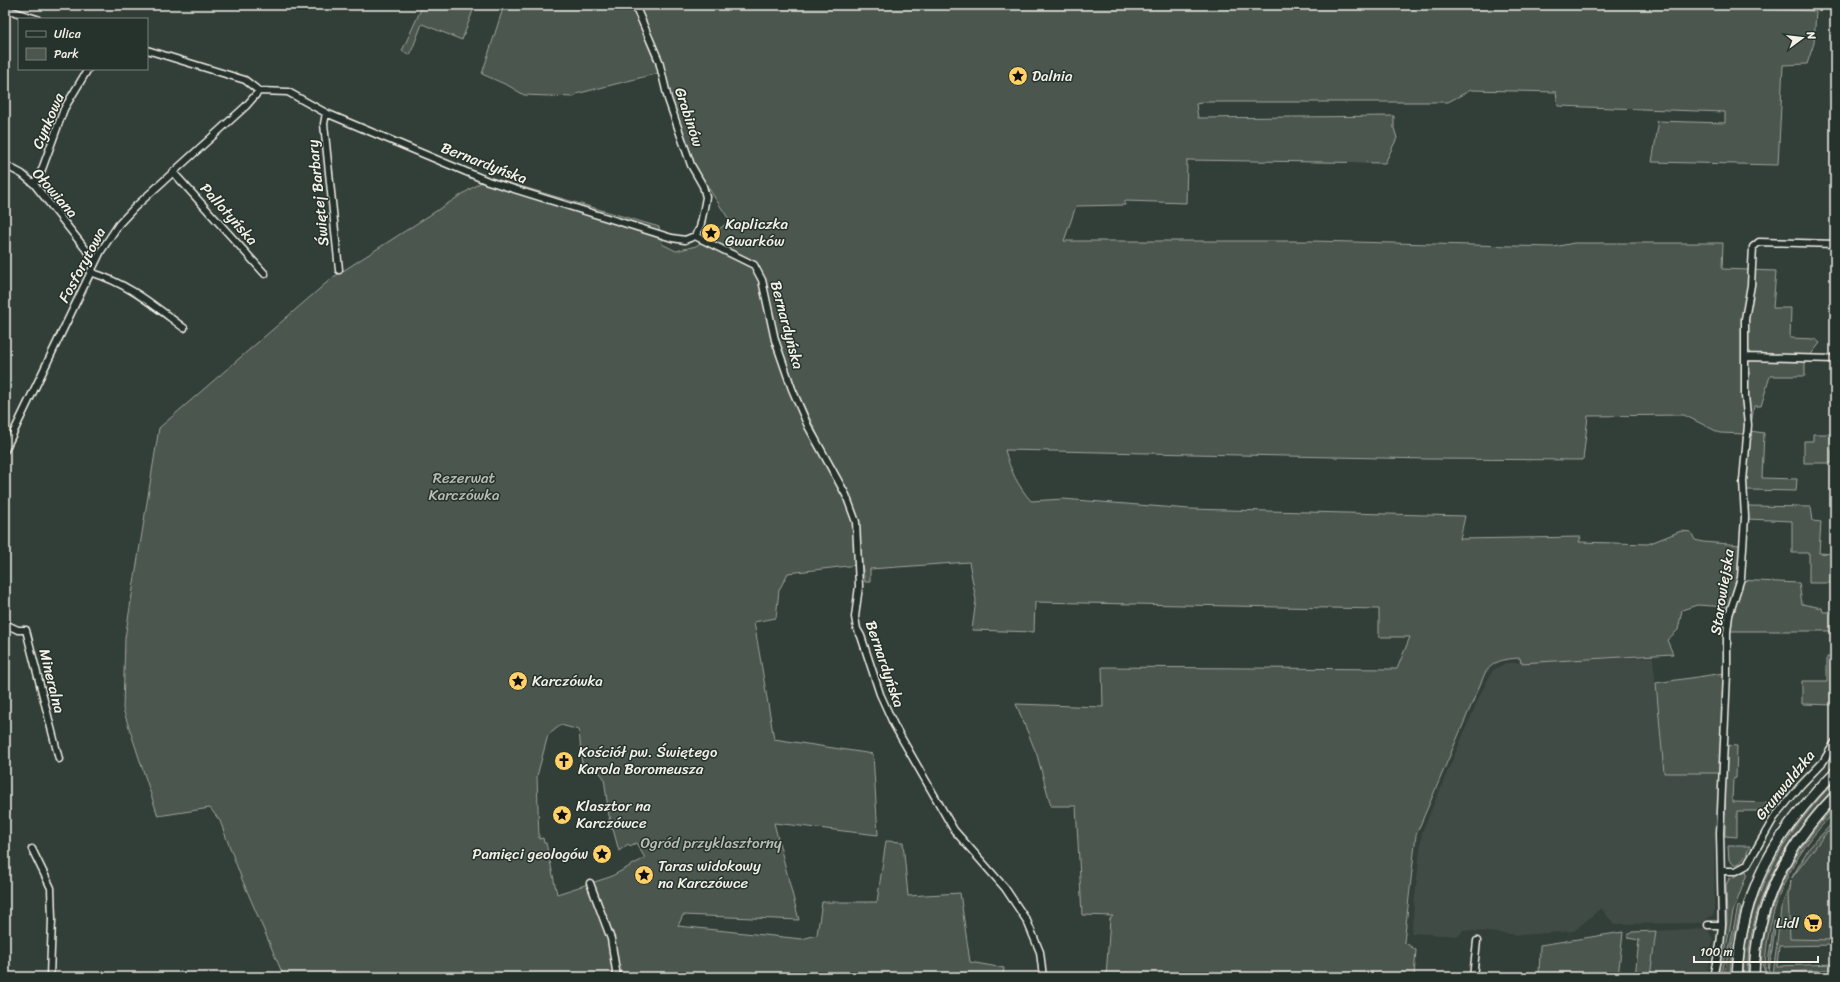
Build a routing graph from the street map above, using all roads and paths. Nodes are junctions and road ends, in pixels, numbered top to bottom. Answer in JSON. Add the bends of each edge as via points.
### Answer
{"nodes":[{"id":1,"x":635,"y":5,"type":"edge"},
{"id":2,"x":5,"y":9,"type":"edge"},
{"id":3,"x":34,"y":18,"type":"edge"},
{"id":4,"x":148,"y":50,"type":"edge"},
{"id":5,"x":87,"y":70,"type":"edge"},
{"id":6,"x":259,"y":91,"type":"junction"},
{"id":7,"x":326,"y":113,"type":"junction"},
{"id":8,"x":6,"y":167,"type":"edge"},
{"id":9,"x":173,"y":172,"type":"junction"},
{"id":10,"x":34,"y":184,"type":"junction"},
{"id":11,"x":695,"y":236,"type":"junction"},
{"id":12,"x":1835,"y":244,"type":"edge"},
{"id":13,"x":96,"y":261,"type":"junction"},
{"id":14,"x":339,"y":270,"type":"dead end"},
{"id":15,"x":90,"y":272,"type":"junction"},
{"id":16,"x":265,"y":274,"type":"dead end"},
{"id":17,"x":184,"y":328,"type":"dead end"},
{"id":18,"x":1745,"y":357,"type":"junction"},
{"id":19,"x":1835,"y":358,"type":"edge"},
{"id":20,"x":5,"y":450,"type":"edge"},
{"id":21,"x":5,"y":624,"type":"edge"},
{"id":22,"x":1835,"y":742,"type":"edge"},
{"id":23,"x":59,"y":759,"type":"dead end"},
{"id":24,"x":1835,"y":772,"type":"edge"},
{"id":25,"x":1835,"y":796,"type":"edge"},
{"id":26,"x":32,"y":849,"type":"dead end"},
{"id":27,"x":1721,"y":871,"type":"junction"},
{"id":28,"x":590,"y":883,"type":"dead end"},
{"id":29,"x":1708,"y":925,"type":"dead end"},
{"id":30,"x":1722,"y":925,"type":"junction"},
{"id":31,"x":1477,"y":941,"type":"dead end"},
{"id":32,"x":50,"y":977,"type":"edge"},
{"id":33,"x":617,"y":977,"type":"edge"},
{"id":34,"x":1043,"y":977,"type":"edge"},
{"id":35,"x":1473,"y":977,"type":"edge"},
{"id":36,"x":1712,"y":977,"type":"edge"},
{"id":37,"x":1737,"y":977,"type":"edge"},
{"id":38,"x":1754,"y":977,"type":"edge"}],
"edges":[{"from":1,"to":11,"type":"street","name":"Grabinów","via":[[659,61],[668,99],[691,165],[704,186],[706,197],[702,222]]},
{"from":2,"to":3,"type":"street"},
{"from":4,"to":6,"type":"street","via":[[244,80]]},
{"from":5,"to":10,"type":"street","name":"Cynkowa","via":[[64,109],[41,172]]},
{"from":6,"to":7,"type":"street","name":"Bernardyńska","via":[[288,92]]},
{"from":6,"to":9,"type":"street","name":"Fosforytowa","via":[[246,106]]},
{"from":7,"to":11,"type":"street","name":"Bernardyńska","via":[[509,188],[672,238],[685,240]]},
{"from":7,"to":14,"type":"street","name":"Świętej Barbary","via":[[324,124]]},
{"from":8,"to":10,"type":"street","name":"Ołowiana","via":[[22,174]]},
{"from":9,"to":13,"type":"street","name":"Fosforytowa","via":[[126,215]]},
{"from":9,"to":16,"type":"street","name":"Pallotyńska"},
{"from":10,"to":13,"type":"street","name":"Ołowiana"},
{"from":11,"to":34,"type":"street","name":"Bernardyńska","via":[[754,265],[762,280],[774,334],[792,389],[808,426],[846,495],[856,522],[858,629],[888,714],[954,830],[1005,888],[1027,920],[1040,952]]},
{"from":12,"to":18,"type":"street","name":"Starowiejska","via":[[1759,242],[1753,247],[1751,285],[1745,319]]},
{"from":13,"to":15,"type":"street","name":"Fosforytowa"},
{"from":15,"to":17,"type":"street","via":[[127,286]]},
{"from":15,"to":20,"type":"street","name":"Fosforytowa"},
{"from":18,"to":19,"type":"street"},
{"from":18,"to":27,"type":"street","name":"Starowiejska","via":[[1748,425],[1743,481],[1745,517],[1740,578],[1727,624]]},
{"from":21,"to":23,"type":"street","name":"Mineralna","via":[[18,630],[26,630]]},
{"from":22,"to":27,"type":"street","name":"Grunwaldzka","via":[[1823,762],[1774,818],[1747,865],[1736,871]]},
{"from":24,"to":37,"type":"main road","name":"Grunwaldzka","via":[[1789,824],[1762,870],[1743,926]]},
{"from":25,"to":38,"type":"main road","via":[[1804,831],[1775,880],[1759,933]]},
{"from":26,"to":32,"type":"street","via":[[51,888]]},
{"from":27,"to":30,"type":"street","name":"Starowiejska"},
{"from":28,"to":33,"type":"street","via":[[611,939]]},
{"from":29,"to":30,"type":"street"},
{"from":30,"to":36,"type":"street","name":"Starowiejska"},
{"from":31,"to":35,"type":"street"}]}
